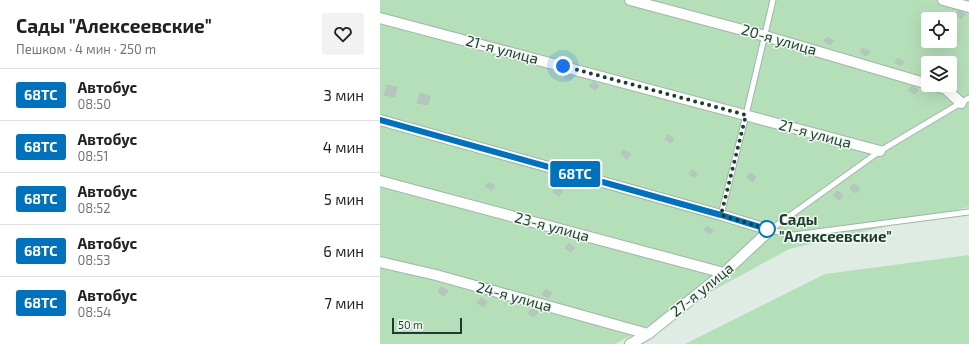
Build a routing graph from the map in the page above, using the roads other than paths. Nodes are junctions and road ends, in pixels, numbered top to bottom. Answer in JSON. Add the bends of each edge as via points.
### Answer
{"nodes":[{"id":1,"x":630,"y":0,"type":"edge"},
{"id":2,"x":773,"y":0,"type":"edge"},
{"id":3,"x":944,"y":0,"type":"edge"},
{"id":4,"x":969,"y":7,"type":"edge"},
{"id":5,"x":380,"y":18,"type":"edge"},
{"id":6,"x":765,"y":36,"type":"junction"},
{"id":7,"x":921,"y":82,"type":"edge"},
{"id":8,"x":951,"y":92,"type":"edge"},
{"id":9,"x":965,"y":101,"type":"edge"},
{"id":10,"x":746,"y":115,"type":"junction"},
{"id":11,"x":380,"y":120,"type":"edge"},
{"id":12,"x":880,"y":151,"type":"junction"},
{"id":13,"x":380,"y":181,"type":"edge"},
{"id":14,"x":969,"y":212,"type":"edge"},
{"id":15,"x":721,"y":215,"type":"junction"},
{"id":16,"x":770,"y":230,"type":"junction"},
{"id":17,"x":380,"y":262,"type":"edge"},
{"id":18,"x":724,"y":273,"type":"junction"},
{"id":19,"x":648,"y":334,"type":"junction"},
{"id":20,"x":630,"y":344,"type":"edge"}],
"edges":[{"from":1,"to":6,"type":"street","name":"20-я улица"},
{"from":2,"to":6,"type":"lane"},
{"from":3,"to":4,"type":"street"},
{"from":5,"to":10,"type":"street","name":"21-я улица"},
{"from":6,"to":7,"type":"street","name":"20-я улица"},
{"from":6,"to":10,"type":"lane"},
{"from":8,"to":9,"type":"street"},
{"from":9,"to":12,"type":"lane"},
{"from":10,"to":12,"type":"street","name":"21-я улица"},
{"from":10,"to":15,"type":"lane"},
{"from":11,"to":15,"type":"street"},
{"from":12,"to":16,"type":"lane"},
{"from":13,"to":18,"type":"street","name":"23-я улица"},
{"from":14,"to":16,"type":"lane","via":[[794,235]]},
{"from":15,"to":16,"type":"street"},
{"from":16,"to":18,"type":"street","name":"27-я улица"},
{"from":17,"to":19,"type":"street","name":"24-я улица"},
{"from":18,"to":19,"type":"street","name":"27-я улица"},
{"from":19,"to":20,"type":"street","name":"27-я улица"}]}
